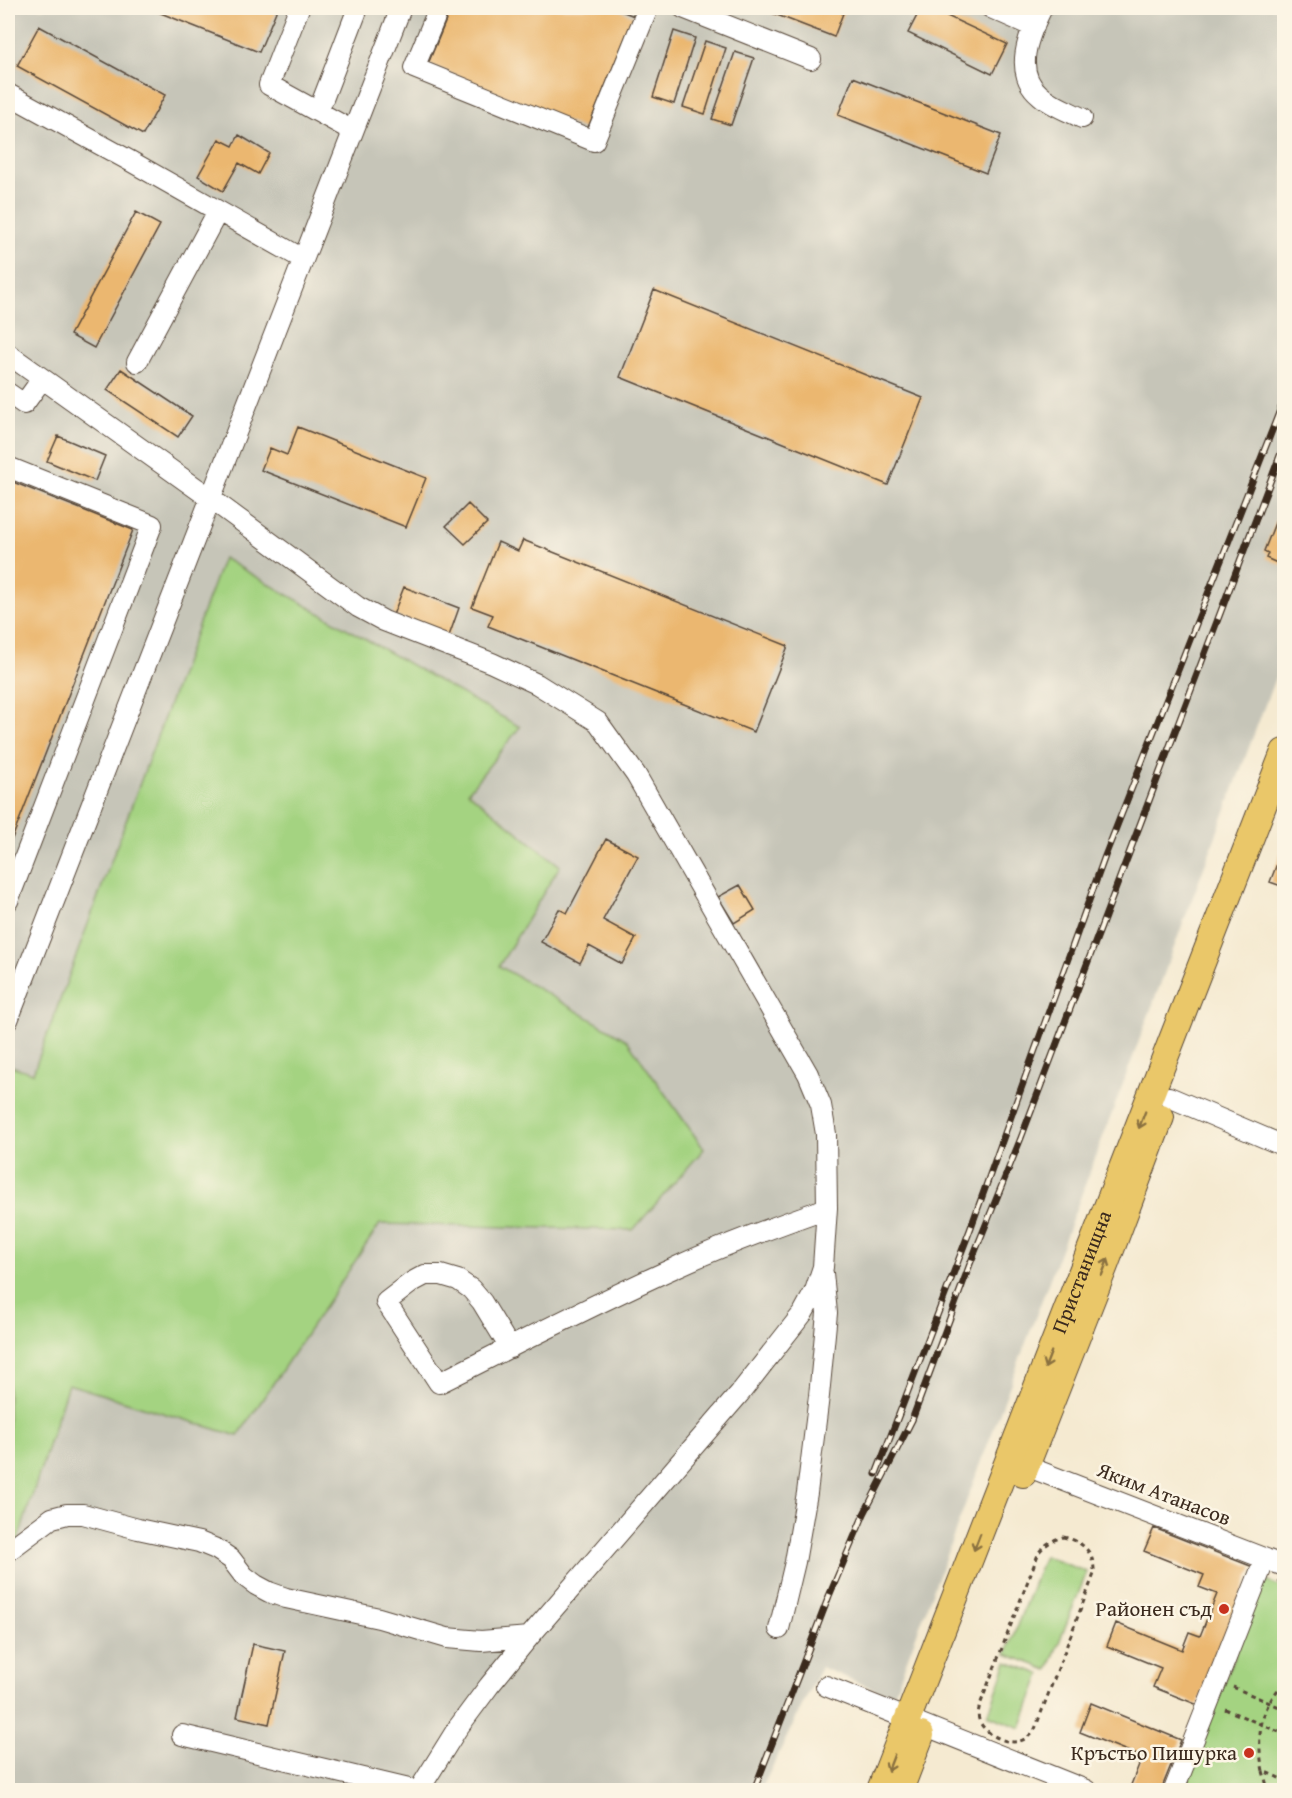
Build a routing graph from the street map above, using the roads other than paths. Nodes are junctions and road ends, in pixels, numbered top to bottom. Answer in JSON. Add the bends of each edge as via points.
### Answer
{"nodes":[{"id":1,"x":299,"y":8,"type":"edge"},
{"id":2,"x":358,"y":8,"type":"edge"},
{"id":3,"x":401,"y":8,"type":"edge"},
{"id":4,"x":439,"y":8,"type":"edge"},
{"id":5,"x":648,"y":8,"type":"edge"},
{"id":6,"x":685,"y":8,"type":"edge"},
{"id":7,"x":991,"y":8,"type":"edge"},
{"id":8,"x":1042,"y":8,"type":"edge"},
{"id":9,"x":1034,"y":27,"type":"junction"},
{"id":10,"x":811,"y":59,"type":"dead end"},
{"id":11,"x":8,"y":94,"type":"edge"},
{"id":12,"x":318,"y":112,"type":"junction"},
{"id":13,"x":1082,"y":118,"type":"dead end"},
{"id":14,"x":353,"y":131,"type":"junction"},
{"id":15,"x":218,"y":211,"type":"junction"},
{"id":16,"x":303,"y":259,"type":"junction"},
{"id":17,"x":8,"y":354,"type":"edge"},
{"id":18,"x":137,"y":362,"type":"dead end"},
{"id":19,"x":42,"y":379,"type":"junction"},
{"id":20,"x":8,"y":393,"type":"edge"},
{"id":21,"x":8,"y":467,"type":"edge"},
{"id":22,"x":210,"y":498,"type":"junction"},
{"id":23,"x":1284,"y":752,"type":"edge"},
{"id":24,"x":1284,"y":796,"type":"edge"},
{"id":25,"x":8,"y":902,"type":"edge"},
{"id":26,"x":8,"y":1020,"type":"edge"},
{"id":27,"x":1169,"y":1097,"type":"junction"},
{"id":28,"x":1284,"y":1146,"type":"edge"},
{"id":29,"x":827,"y":1208,"type":"junction"},
{"id":30,"x":823,"y":1267,"type":"junction"},
{"id":31,"x":510,"y":1348,"type":"junction"},
{"id":32,"x":1026,"y":1466,"type":"junction"},
{"id":33,"x":8,"y":1551,"type":"edge"},
{"id":34,"x":1265,"y":1559,"type":"junction"},
{"id":35,"x":1284,"y":1566,"type":"edge"},
{"id":36,"x":779,"y":1629,"type":"dead end"},
{"id":37,"x":529,"y":1637,"type":"junction"},
{"id":38,"x":826,"y":1686,"type":"dead end"},
{"id":39,"x":917,"y":1722,"type":"junction"},
{"id":40,"x":182,"y":1735,"type":"dead end"},
{"id":41,"x":413,"y":1791,"type":"edge"},
{"id":42,"x":419,"y":1791,"type":"edge"},
{"id":43,"x":880,"y":1791,"type":"edge"},
{"id":44,"x":900,"y":1791,"type":"edge"},
{"id":45,"x":1086,"y":1791,"type":"edge"},
{"id":46,"x":1174,"y":1791,"type":"edge"}],
"edges":[{"from":1,"to":12,"type":"street","via":[[269,85]]},
{"from":2,"to":12,"type":"street"},
{"from":3,"to":14,"type":"street"},
{"from":4,"to":5,"type":"street","via":[[414,68],[594,141]]},
{"from":6,"to":10,"type":"street"},
{"from":7,"to":9,"type":"street"},
{"from":8,"to":9,"type":"street"},
{"from":9,"to":13,"type":"street","via":[[1025,57],[1031,86],[1041,96]]},
{"from":11,"to":15,"type":"street"},
{"from":12,"to":14,"type":"street"},
{"from":14,"to":16,"type":"street"},
{"from":15,"to":16,"type":"street"},
{"from":15,"to":18,"type":"street"},
{"from":16,"to":22,"type":"street"},
{"from":17,"to":19,"type":"street"},
{"from":19,"to":20,"type":"street","via":[[24,404]]},
{"from":19,"to":22,"type":"street"},
{"from":21,"to":25,"type":"street","via":[[152,525]]},
{"from":22,"to":26,"type":"street"},
{"from":22,"to":29,"type":"street","via":[[358,607],[537,684],[598,722],[636,775],[808,1074],[821,1105],[826,1134]]},
{"from":23,"to":39,"type":"main road","name":"Пристанищна","one_way":true},
{"from":24,"to":27,"type":"main road","name":"Пристанищна"},
{"from":27,"to":28,"type":"street"},
{"from":32,"to":27,"type":"main road","name":"Пристанищна","one_way":true},
{"from":29,"to":30,"type":"street"},
{"from":29,"to":31,"type":"street","via":[[675,1267]]},
{"from":30,"to":36,"type":"street","via":[[827,1313],[819,1396],[807,1493]]},
{"from":30,"to":37,"type":"street","via":[[802,1313],[740,1393]]},
{"from":31,"to":31,"type":"street","via":[[482,1302],[458,1280],[425,1275],[386,1302],[439,1383]]},
{"from":32,"to":34,"type":"street","name":"Яким Атанасов"},
{"from":32,"to":39,"type":"main road","name":"Пристанищна"},
{"from":33,"to":37,"type":"street","via":[[52,1518],[83,1514],[216,1549],[256,1585],[286,1598],[379,1618],[447,1638],[481,1641]]},
{"from":34,"to":35,"type":"street","name":"Яким Атанасов"},
{"from":34,"to":46,"type":"street"},
{"from":37,"to":42,"type":"street","via":[[458,1729]]},
{"from":38,"to":39,"type":"street"},
{"from":39,"to":43,"type":"main road","name":"Пристанищна","one_way":true},
{"from":39,"to":44,"type":"main road","name":"Пристанищна"},
{"from":39,"to":45,"type":"street"},
{"from":40,"to":41,"type":"street"}]}
